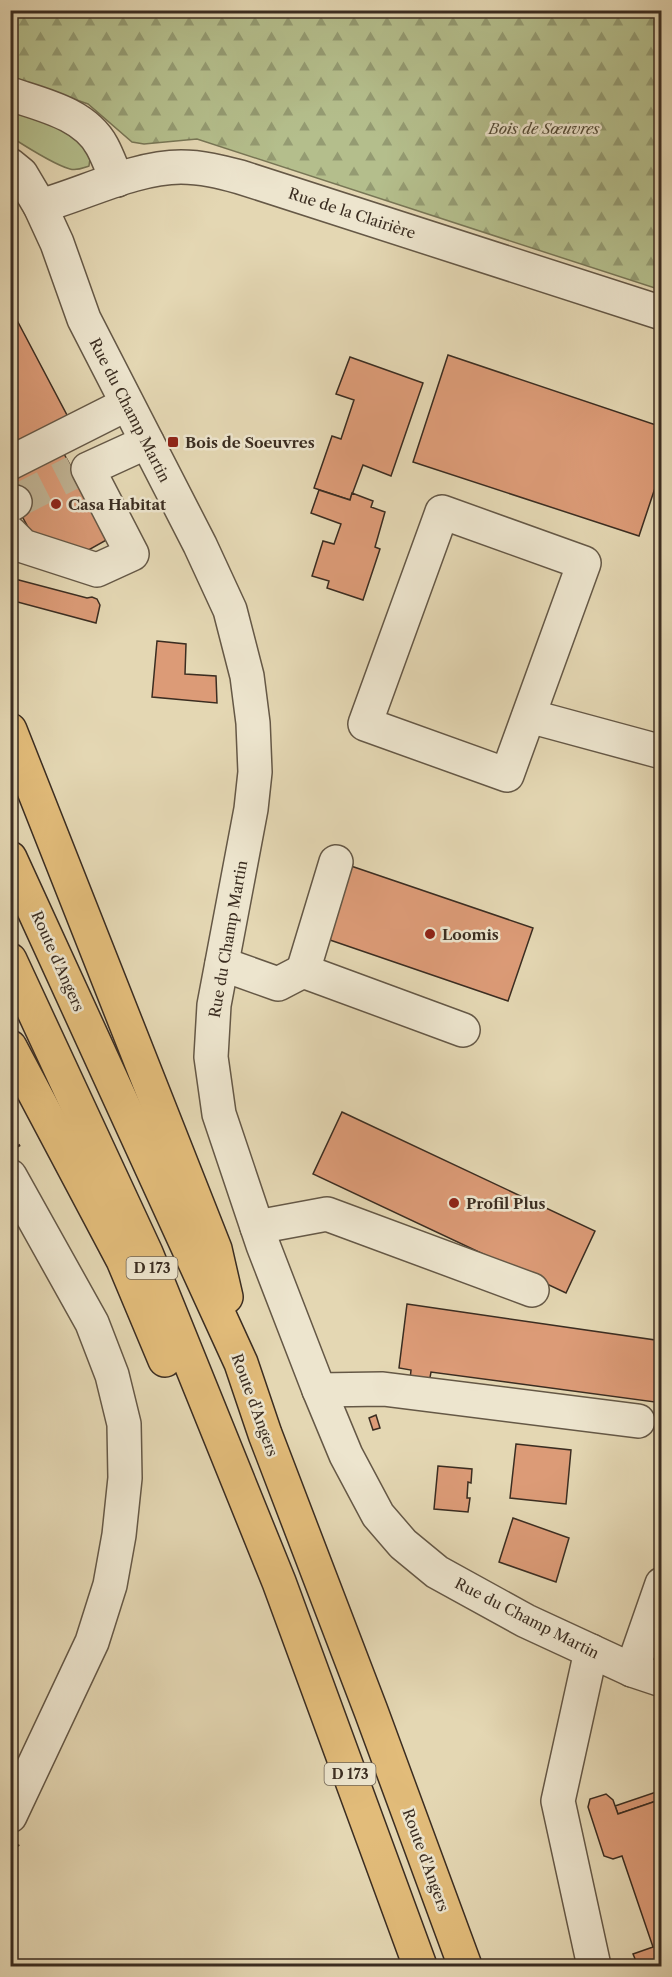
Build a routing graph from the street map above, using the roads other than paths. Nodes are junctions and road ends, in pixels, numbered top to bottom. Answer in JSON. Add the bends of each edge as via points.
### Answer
{"nodes":[{"id":1,"x":10,"y":94,"type":"edge"},
{"id":2,"x":10,"y":165,"type":"edge"},
{"id":3,"x":117,"y":180,"type":"junction"},
{"id":4,"x":40,"y":206,"type":"junction"},
{"id":5,"x":662,"y":313,"type":"edge"},
{"id":6,"x":127,"y":404,"type":"junction"},
{"id":7,"x":147,"y":442,"type":"junction"},
{"id":8,"x":10,"y":464,"type":"edge"},
{"id":9,"x":12,"y":513,"type":"edge"},
{"id":10,"x":529,"y":716,"type":"junction"},
{"id":11,"x":10,"y":730,"type":"edge"},
{"id":12,"x":662,"y":752,"type":"edge"},
{"id":13,"x":10,"y":858,"type":"edge"},
{"id":14,"x":336,"y":862,"type":"dead end"},
{"id":15,"x":10,"y":960,"type":"edge"},
{"id":16,"x":222,"y":964,"type":"junction"},
{"id":17,"x":303,"y":971,"type":"junction"},
{"id":18,"x":463,"y":1030,"type":"dead end"},
{"id":19,"x":10,"y":1047,"type":"edge"},
{"id":20,"x":10,"y":1176,"type":"edge"},
{"id":21,"x":257,"y":1227,"type":"junction"},
{"id":22,"x":532,"y":1290,"type":"dead end"},
{"id":23,"x":241,"y":1363,"type":"junction"},
{"id":24,"x":319,"y":1390,"type":"junction"},
{"id":25,"x":638,"y":1421,"type":"dead end"},
{"id":26,"x":279,"y":1582,"type":"junction"},
{"id":27,"x":662,"y":1584,"type":"edge"},
{"id":28,"x":591,"y":1651,"type":"junction"},
{"id":29,"x":647,"y":1675,"type":"edge"},
{"id":30,"x":10,"y":1816,"type":"edge"},
{"id":31,"x":420,"y":1966,"type":"edge"},
{"id":32,"x":465,"y":1966,"type":"edge"},
{"id":33,"x":594,"y":1966,"type":"edge"}],
"edges":[{"from":1,"to":3,"type":"street","via":[[51,107],[90,130],[102,145]]},
{"from":2,"to":4,"type":"street","name":"Rue du Champ Martin","via":[[21,174]]},
{"from":3,"to":4,"type":"street","name":"Rue de la Clairière"},
{"from":3,"to":5,"type":"street","name":"Rue de la Clairière","via":[[149,171],[206,168]]},
{"from":4,"to":6,"type":"street","name":"Rue du Champ Martin","via":[[84,319]]},
{"from":6,"to":7,"type":"street","name":"Rue du Champ Martin"},
{"from":6,"to":8,"type":"street"},
{"from":7,"to":9,"type":"street","via":[[81,471],[132,554],[98,570],[23,546]]},
{"from":7,"to":16,"type":"street","name":"Rue du Champ Martin","via":[[230,610],[248,676],[255,772]]},
{"from":10,"to":10,"type":"street","via":[[584,563],[442,512],[365,724],[507,775]]},
{"from":10,"to":12,"type":"street"},
{"from":11,"to":23,"type":"highway","via":[[215,1249]]},
{"from":13,"to":23,"type":"highway","name":"Route d'Angers","number":"D 173"},
{"from":14,"to":17,"type":"street"},
{"from":15,"to":26,"type":"highway","number":"D 173","via":[[146,1253]]},
{"from":16,"to":17,"type":"street","via":[[278,984]]},
{"from":16,"to":21,"type":"street","name":"Rue du Champ Martin","via":[[214,1005],[211,1057],[219,1114]]},
{"from":17,"to":18,"type":"street"},
{"from":19,"to":26,"type":"highway","via":[[123,1260],[223,1498]]},
{"from":20,"to":30,"type":"street","via":[[92,1323],[112,1374],[124,1424],[125,1478],[110,1585],[92,1641]]},
{"from":21,"to":22,"type":"street","via":[[327,1214]]},
{"from":21,"to":24,"type":"street","name":"Rue du Champ Martin"},
{"from":23,"to":32,"type":"highway","name":"Route d'Angers","number":"D 173"},
{"from":24,"to":25,"type":"street","via":[[383,1389]]},
{"from":24,"to":28,"type":"street","name":"Rue du Champ Martin","via":[[346,1455],[378,1515],[403,1544],[437,1572],[526,1622]]},
{"from":26,"to":31,"type":"highway","number":"D 173"},
{"from":27,"to":29,"type":"street"},
{"from":28,"to":29,"type":"street","name":"Rue du Champ Martin"},
{"from":28,"to":33,"type":"street","via":[[558,1801]]}]}
